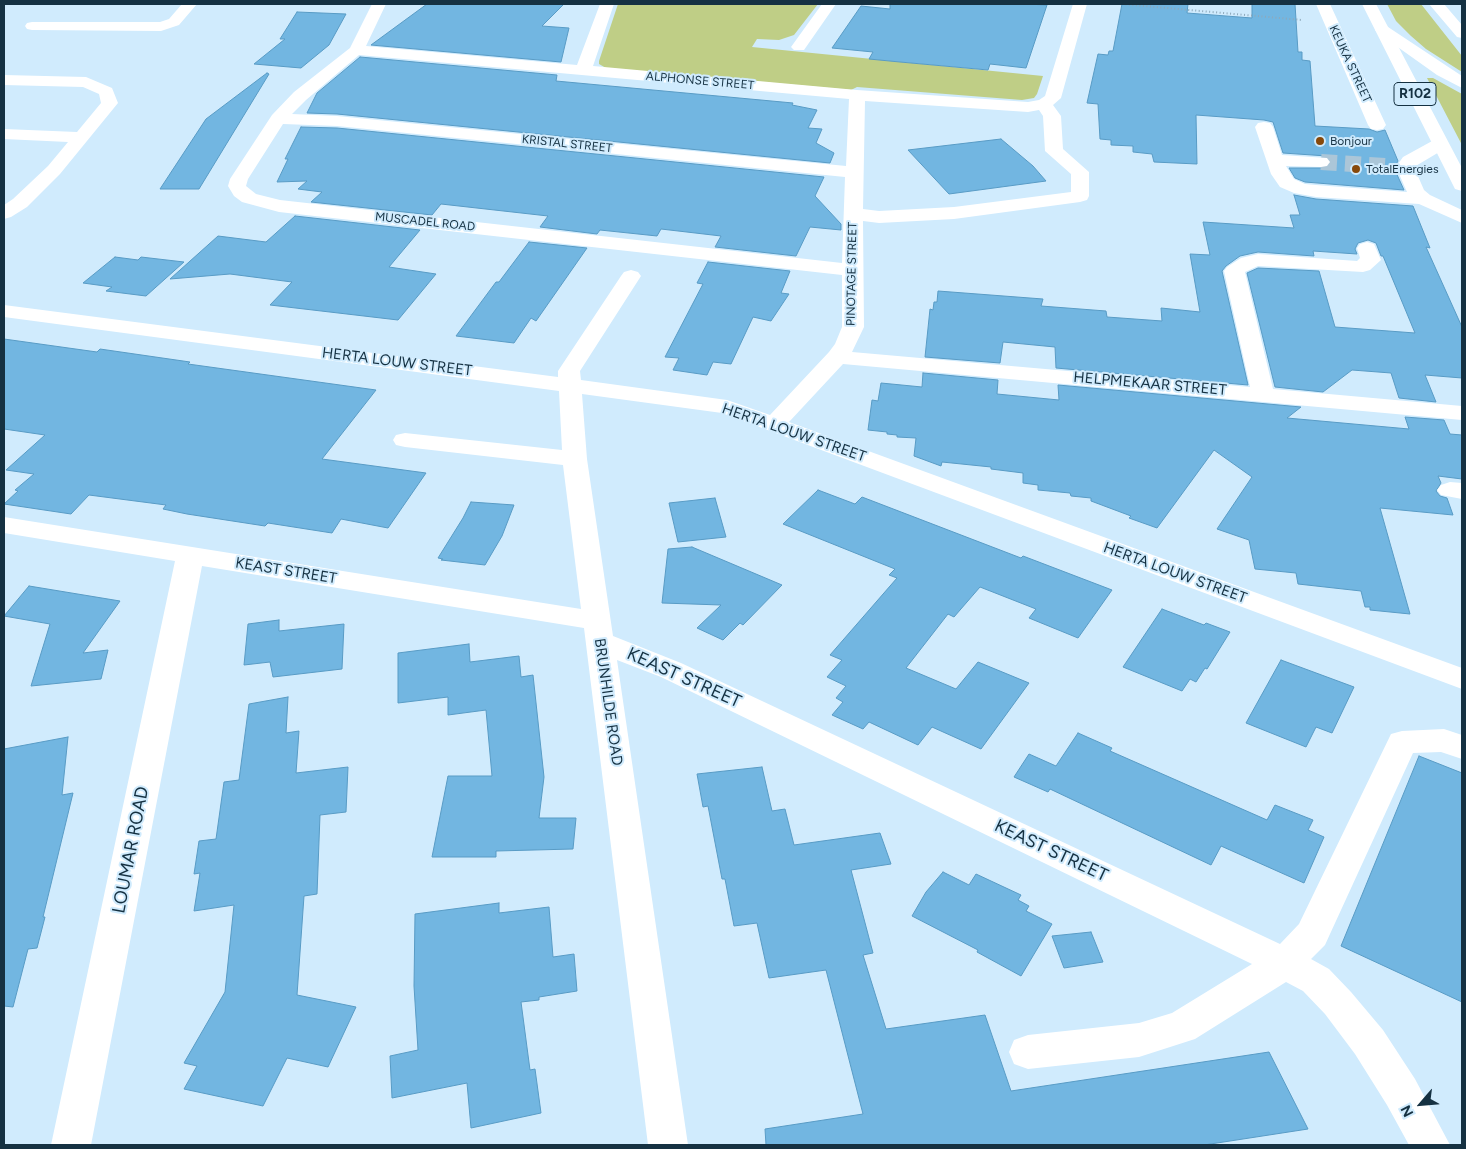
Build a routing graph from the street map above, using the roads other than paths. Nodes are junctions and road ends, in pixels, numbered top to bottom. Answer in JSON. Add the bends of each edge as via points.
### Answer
{"nodes":[{"id":1,"x":190,"y":4,"type":"edge"},
{"id":2,"x":379,"y":4,"type":"edge"},
{"id":3,"x":607,"y":4,"type":"edge"},
{"id":4,"x":829,"y":4,"type":"edge"},
{"id":5,"x":1080,"y":4,"type":"edge"},
{"id":6,"x":1323,"y":4,"type":"edge"},
{"id":7,"x":1369,"y":4,"type":"edge"},
{"id":8,"x":1436,"y":4,"type":"edge"},
{"id":9,"x":32,"y":26,"type":"dead end"},
{"id":10,"x":1383,"y":30,"type":"junction"},
{"id":11,"x":1462,"y":34,"type":"edge"},
{"id":12,"x":799,"y":47,"type":"dead end"},
{"id":13,"x":356,"y":50,"type":"junction"},
{"id":14,"x":583,"y":71,"type":"junction"},
{"id":15,"x":4,"y":80,"type":"edge"},
{"id":16,"x":1462,"y":83,"type":"edge"},
{"id":17,"x":857,"y":95,"type":"junction"},
{"id":18,"x":1044,"y":104,"type":"junction"},
{"id":19,"x":278,"y":119,"type":"junction"},
{"id":20,"x":1377,"y":125,"type":"dead end"},
{"id":21,"x":1264,"y":127,"type":"dead end"},
{"id":22,"x":4,"y":134,"type":"edge"},
{"id":23,"x":81,"y":137,"type":"junction"},
{"id":24,"x":1440,"y":144,"type":"junction"},
{"id":25,"x":1275,"y":160,"type":"junction"},
{"id":26,"x":1321,"y":162,"type":"tunnel mouth"},
{"id":27,"x":856,"y":172,"type":"junction"},
{"id":28,"x":1462,"y":185,"type":"edge"},
{"id":29,"x":1422,"y":199,"type":"junction"},
{"id":30,"x":4,"y":213,"type":"edge"},
{"id":31,"x":854,"y":214,"type":"junction"},
{"id":32,"x":1462,"y":217,"type":"edge"},
{"id":33,"x":1367,"y":248,"type":"dead end"},
{"id":34,"x":852,"y":270,"type":"junction"},
{"id":35,"x":630,"y":276,"type":"dead end"},
{"id":36,"x":4,"y":311,"type":"edge"},
{"id":37,"x":837,"y":357,"type":"junction"},
{"id":38,"x":571,"y":385,"type":"junction"},
{"id":39,"x":1263,"y":394,"type":"junction"},
{"id":40,"x":1462,"y":413,"type":"edge"},
{"id":41,"x":774,"y":424,"type":"junction"},
{"id":42,"x":405,"y":440,"type":"dead end"},
{"id":43,"x":575,"y":459,"type":"junction"},
{"id":44,"x":4,"y":526,"type":"edge"},
{"id":45,"x":190,"y":555,"type":"junction"},
{"id":46,"x":598,"y":632,"type":"junction"},
{"id":47,"x":1462,"y":680,"type":"edge"},
{"id":48,"x":1462,"y":748,"type":"edge"},
{"id":49,"x":1285,"y":963,"type":"junction"},
{"id":50,"x":1028,"y":1052,"type":"dead end"},
{"id":51,"x":71,"y":1145,"type":"edge"},
{"id":52,"x":668,"y":1145,"type":"edge"},
{"id":53,"x":1430,"y":1145,"type":"edge"}],
"edges":[{"from":1,"to":9,"type":"street","via":[[174,22],[161,27]]},
{"from":2,"to":13,"type":"street","name":"MUSCADEL ROAD"},
{"from":3,"to":14,"type":"street"},
{"from":4,"to":12,"type":"street"},
{"from":5,"to":18,"type":"street","via":[[1053,98]]},
{"from":6,"to":20,"type":"street","name":"KEUKA STREET"},
{"from":7,"to":10,"type":"street","number":"R102"},
{"from":8,"to":11,"type":"street"},
{"from":10,"to":16,"type":"street"},
{"from":10,"to":24,"type":"street","number":"R102"},
{"from":13,"to":14,"type":"street","name":"ALPHONSE STREET"},
{"from":13,"to":19,"type":"street","name":"MUSCADEL ROAD","via":[[300,96]]},
{"from":14,"to":17,"type":"street","name":"ALPHONSE STREET"},
{"from":15,"to":23,"type":"street","via":[[86,82],[102,88],[110,103]]},
{"from":17,"to":18,"type":"street","name":"ALPHONSE STREET","via":[[1018,107]]},
{"from":17,"to":27,"type":"street","name":"PINOTAGE STREET"},
{"from":18,"to":31,"type":"street","via":[[1052,116],[1054,151],[1080,172],[1080,196],[954,213]]},
{"from":19,"to":27,"type":"street","name":"KRISTAL STREET","via":[[336,120]]},
{"from":19,"to":34,"type":"street","name":"MUSCADEL ROAD","via":[[237,186],[249,198],[263,203]]},
{"from":21,"to":25,"type":"street"},
{"from":22,"to":23,"type":"street"},
{"from":23,"to":30,"type":"street","via":[[20,203]]},
{"from":24,"to":28,"type":"street","number":"R102"},
{"from":24,"to":29,"type":"street","via":[[1397,166]]},
{"from":25,"to":26,"type":"street"},
{"from":25,"to":29,"type":"street","via":[[1283,180],[1301,189]]},
{"from":27,"to":31,"type":"street","name":"PINOTAGE STREET"},
{"from":29,"to":32,"type":"street"},
{"from":31,"to":34,"type":"street","name":"PINOTAGE STREET"},
{"from":33,"to":39,"type":"street","via":[[1371,260],[1357,267],[1258,260],[1236,268],[1234,271]]},
{"from":34,"to":37,"type":"street","name":"PINOTAGE STREET","via":[[853,327]]},
{"from":35,"to":38,"type":"street","name":"BRUNHILDE ROAD","via":[[569,371]]},
{"from":36,"to":38,"type":"street","name":"HERTA LOUW STREET"},
{"from":37,"to":39,"type":"street","name":"HELPMEKAAR STREET"},
{"from":37,"to":41,"type":"street","name":"PINOTAGE STREET"},
{"from":38,"to":41,"type":"street","name":"HERTA LOUW STREET","via":[[727,407]]},
{"from":38,"to":43,"type":"street","name":"BRUNHILDE ROAD"},
{"from":39,"to":40,"type":"street","name":"HELPMEKAAR STREET"},
{"from":41,"to":47,"type":"street","name":"HERTA LOUW STREET"},
{"from":42,"to":43,"type":"street"},
{"from":43,"to":46,"type":"street","name":"BRUNHILDE ROAD"},
{"from":44,"to":45,"type":"street","name":"KEAST STREET"},
{"from":45,"to":46,"type":"street","name":"KEAST STREET"},
{"from":45,"to":51,"type":"street","name":"LOUMAR ROAD"},
{"from":46,"to":49,"type":"street","name":"KEAST STREET","via":[[671,670]]},
{"from":46,"to":52,"type":"street","name":"BRUNHILDE ROAD"},
{"from":48,"to":49,"type":"street","via":[[1444,740],[1402,742],[1312,934]]},
{"from":49,"to":50,"type":"street","via":[[1182,1027],[1139,1040]]},
{"from":49,"to":53,"type":"street","name":"KEAST STREET","via":[[1316,980],[1338,1003],[1369,1042]]}]}
